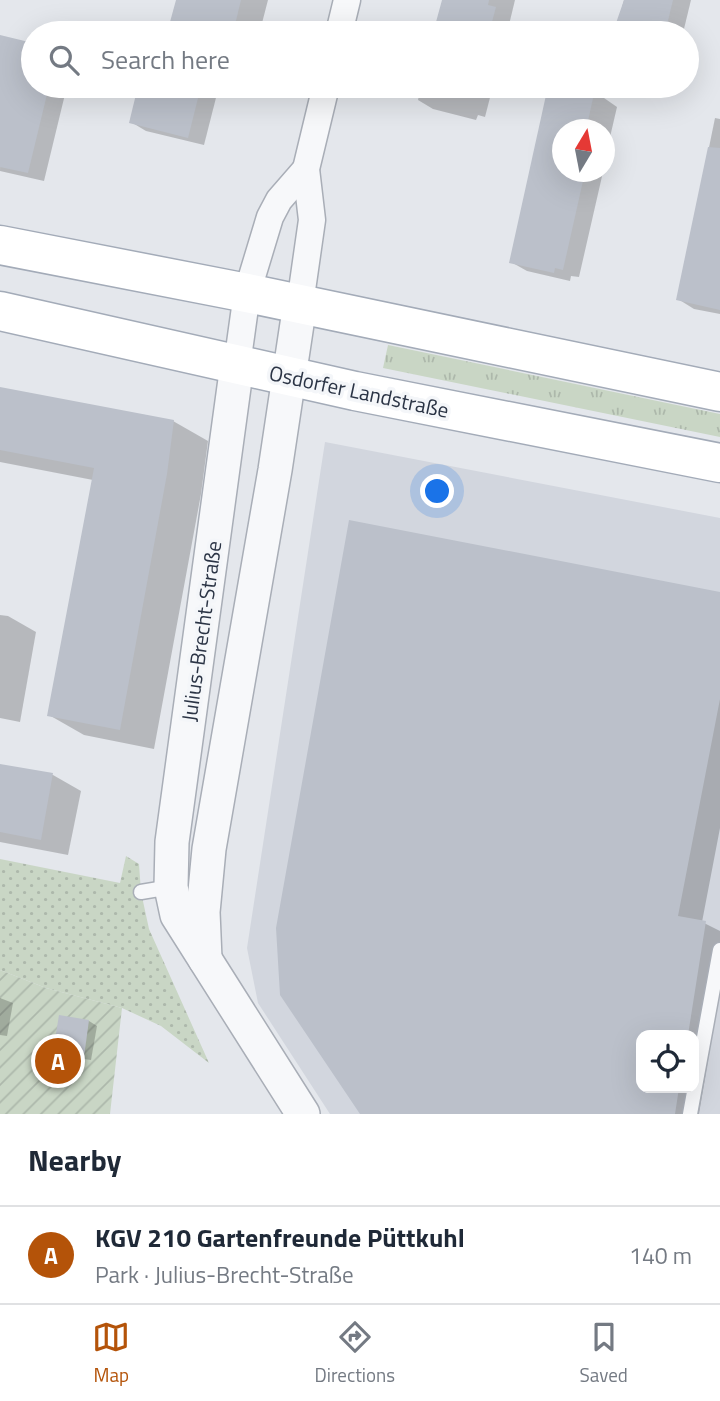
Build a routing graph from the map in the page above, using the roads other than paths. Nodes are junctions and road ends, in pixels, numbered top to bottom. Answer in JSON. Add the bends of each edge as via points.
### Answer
{"nodes":[{"id":1,"x":347,"y":0,"type":"edge"},
{"id":2,"x":342,"y":21,"type":"edge"},
{"id":3,"x":323,"y":98,"type":"edge"},
{"id":4,"x":306,"y":169,"type":"junction"},
{"id":5,"x":0,"y":246,"type":"edge"},
{"id":6,"x":247,"y":293,"type":"junction"},
{"id":7,"x":300,"y":304,"type":"junction"},
{"id":8,"x":0,"y":311,"type":"edge"},
{"id":9,"x":237,"y":365,"type":"junction"},
{"id":10,"x":289,"y":377,"type":"junction"},
{"id":11,"x":720,"y":392,"type":"edge"},
{"id":12,"x":720,"y":463,"type":"edge"},
{"id":13,"x":720,"y":950,"type":"edge"},
{"id":14,"x":205,"y":961,"type":"junction"},
{"id":15,"x":303,"y":1114,"type":"edge"},
{"id":16,"x":690,"y":1114,"type":"edge"}],
"edges":[{"from":1,"to":2,"type":"street"},
{"from":3,"to":4,"type":"street"},
{"from":4,"to":6,"type":"street","name":"Julius-Brecht-Straße","via":[[270,217]]},
{"from":4,"to":7,"type":"street","via":[[312,220]]},
{"from":5,"to":6,"type":"main road"},
{"from":6,"to":7,"type":"main road"},
{"from":6,"to":9,"type":"street","name":"Julius-Brecht-Straße"},
{"from":7,"to":10,"type":"street","name":"Julius-Brecht-Straße"},
{"from":7,"to":11,"type":"main road"},
{"from":8,"to":9,"type":"main road","name":"Osdorfer Landstraße"},
{"from":9,"to":10,"type":"main road","name":"Osdorfer Landstraße"},
{"from":9,"to":14,"type":"street","name":"Julius-Brecht-Straße","via":[[172,842],[156,889]]},
{"from":10,"to":12,"type":"main road","name":"Osdorfer Landstraße"},
{"from":10,"to":14,"type":"street","name":"Julius-Brecht-Straße","via":[[209,849],[203,912]]},
{"from":13,"to":16,"type":"lane"},
{"from":14,"to":15,"type":"street","name":"Julius-Brecht-Straße"}]}
